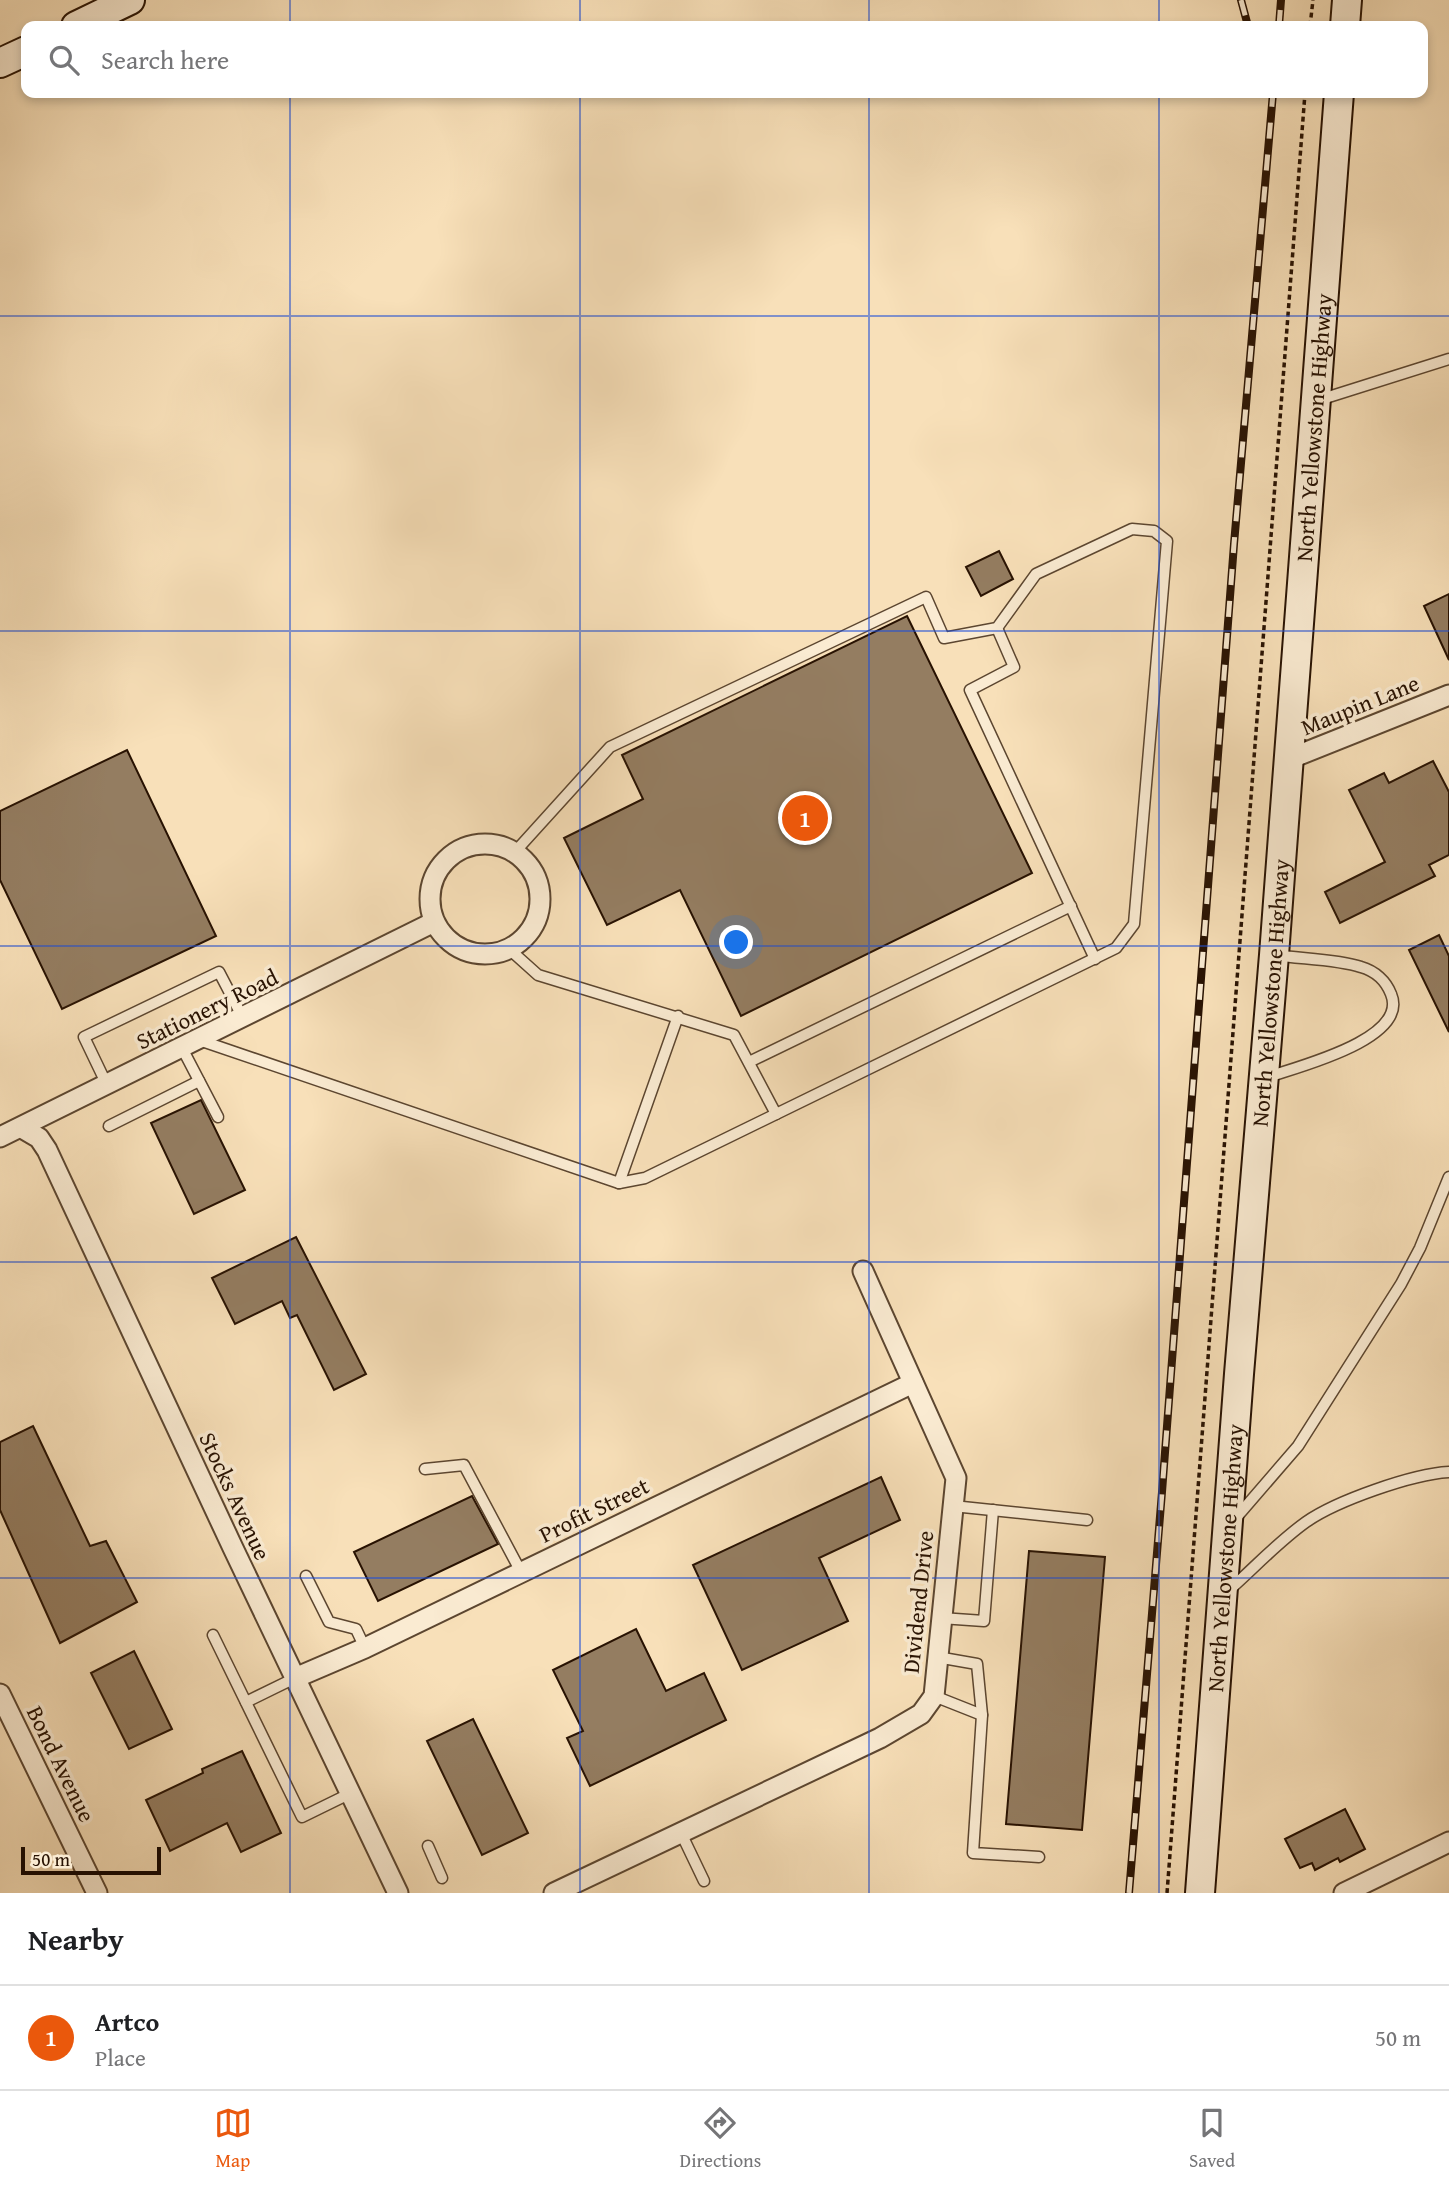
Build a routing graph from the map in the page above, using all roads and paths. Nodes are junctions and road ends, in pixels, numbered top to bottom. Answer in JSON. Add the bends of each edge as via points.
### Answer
{"nodes":[{"id":1,"x":130,"y":0,"type":"edge"},
{"id":2,"x":1312,"y":0,"type":"edge"},
{"id":3,"x":1347,"y":0,"type":"edge"},
{"id":4,"x":86,"y":21,"type":"edge"},
{"id":5,"x":1310,"y":21,"type":"edge"},
{"id":6,"x":1345,"y":21,"type":"edge"},
{"id":7,"x":21,"y":53,"type":"edge"},
{"id":8,"x":0,"y":63,"type":"edge"},
{"id":9,"x":1305,"y":98,"type":"edge"},
{"id":10,"x":1339,"y":98,"type":"edge"},
{"id":11,"x":1449,"y":359,"type":"edge"},
{"id":12,"x":1315,"y":401,"type":"junction"},
{"id":13,"x":997,"y":628,"type":"junction"},
{"id":14,"x":1449,"y":695,"type":"edge"},
{"id":15,"x":1289,"y":759,"type":"junction"},
{"id":16,"x":514,"y":853,"type":"junction"},
{"id":17,"x":1071,"y":906,"type":"junction"},
{"id":18,"x":434,"y":922,"type":"junction"},
{"id":19,"x":509,"y":948,"type":"junction"},
{"id":20,"x":1274,"y":955,"type":"junction"},
{"id":21,"x":1095,"y":959,"type":"junction"},
{"id":22,"x":678,"y":1016,"type":"junction"},
{"id":23,"x":243,"y":1018,"type":"junction"},
{"id":24,"x":190,"y":1044,"type":"junction"},
{"id":25,"x":748,"y":1062,"type":"junction"},
{"id":26,"x":1264,"y":1078,"type":"junction"},
{"id":27,"x":199,"y":1081,"type":"junction"},
{"id":28,"x":107,"y":1085,"type":"junction"},
{"id":29,"x":776,"y":1114,"type":"junction"},
{"id":30,"x":218,"y":1117,"type":"dead end"},
{"id":31,"x":109,"y":1126,"type":"dead end"},
{"id":32,"x":22,"y":1128,"type":"junction"},
{"id":33,"x":0,"y":1137,"type":"edge"},
{"id":34,"x":1449,"y":1177,"type":"edge"},
{"id":35,"x":619,"y":1183,"type":"junction"},
{"id":36,"x":863,"y":1270,"type":"dead end"},
{"id":37,"x":913,"y":1383,"type":"junction"},
{"id":38,"x":425,"y":1469,"type":"dead end"},
{"id":39,"x":1449,"y":1472,"type":"edge"},
{"id":40,"x":953,"y":1506,"type":"junction"},
{"id":41,"x":993,"y":1510,"type":"junction"},
{"id":42,"x":1087,"y":1520,"type":"dead end"},
{"id":43,"x":1227,"y":1529,"type":"junction"},
{"id":44,"x":521,"y":1572,"type":"junction"},
{"id":45,"x":306,"y":1576,"type":"dead end"},
{"id":46,"x":1223,"y":1597,"type":"junction"},
{"id":47,"x":940,"y":1618,"type":"junction"},
{"id":48,"x":213,"y":1636,"type":"dead end"},
{"id":49,"x":365,"y":1648,"type":"junction"},
{"id":50,"x":936,"y":1657,"type":"junction"},
{"id":51,"x":295,"y":1678,"type":"junction"},
{"id":52,"x":0,"y":1694,"type":"edge"},
{"id":53,"x":934,"y":1696,"type":"junction"},
{"id":54,"x":246,"y":1702,"type":"junction"},
{"id":55,"x":982,"y":1715,"type":"junction"},
{"id":56,"x":349,"y":1794,"type":"junction"},
{"id":57,"x":681,"y":1833,"type":"junction"},
{"id":58,"x":1449,"y":1842,"type":"edge"},
{"id":59,"x":428,"y":1846,"type":"dead end"},
{"id":60,"x":1039,"y":1857,"type":"dead end"},
{"id":61,"x":442,"y":1878,"type":"dead end"},
{"id":62,"x":704,"y":1881,"type":"dead end"},
{"id":63,"x":97,"y":1893,"type":"edge"},
{"id":64,"x":398,"y":1893,"type":"edge"},
{"id":65,"x":554,"y":1893,"type":"edge"},
{"id":66,"x":1167,"y":1893,"type":"edge"},
{"id":67,"x":1200,"y":1893,"type":"edge"},
{"id":68,"x":1344,"y":1893,"type":"edge"}],
"edges":[{"from":1,"to":4,"type":"main road"},
{"from":2,"to":5,"type":"path"},
{"from":3,"to":6,"type":"main road"},
{"from":7,"to":8,"type":"main road"},
{"from":9,"to":66,"type":"path"},
{"from":10,"to":12,"type":"main road","name":"North Yellowstone Highway"},
{"from":11,"to":12,"type":"lane"},
{"from":12,"to":15,"type":"main road","name":"North Yellowstone Highway"},
{"from":13,"to":16,"type":"lane","via":[[944,638],[926,597],[610,747]]},
{"from":13,"to":17,"type":"lane","via":[[1014,667],[970,690]]},
{"from":13,"to":21,"type":"lane","via":[[1036,574],[1132,529],[1154,531],[1167,541],[1133,925],[1116,948]]},
{"from":14,"to":15,"type":"street","name":"Maupin Lane"},
{"from":15,"to":20,"type":"main road","name":"North Yellowstone Highway"},
{"from":16,"to":18,"type":"street","via":[[487,844],[468,846],[452,855],[431,886]]},
{"from":16,"to":19,"type":"street","via":[[533,872],[540,906],[524,938]]},
{"from":17,"to":21,"type":"lane"},
{"from":17,"to":25,"type":"lane"},
{"from":18,"to":19,"type":"street","via":[[458,948],[475,954]]},
{"from":18,"to":23,"type":"street","name":"Stationery Road"},
{"from":19,"to":22,"type":"lane","via":[[538,975]]},
{"from":20,"to":26,"type":"main road","name":"North Yellowstone Highway"},
{"from":20,"to":26,"type":"lane","via":[[1362,967],[1386,981],[1394,1001],[1388,1022],[1346,1051]]},
{"from":21,"to":29,"type":"lane"},
{"from":22,"to":25,"type":"lane","via":[[734,1035]]},
{"from":22,"to":35,"type":"lane"},
{"from":23,"to":24,"type":"street","name":"Stationery Road"},
{"from":23,"to":28,"type":"lane","via":[[219,972],[84,1037]]},
{"from":24,"to":27,"type":"lane"},
{"from":24,"to":28,"type":"street","name":"Stationery Road"},
{"from":24,"to":35,"type":"lane"},
{"from":25,"to":29,"type":"lane"},
{"from":26,"to":43,"type":"main road","name":"North Yellowstone Highway"},
{"from":27,"to":30,"type":"lane"},
{"from":27,"to":31,"type":"lane"},
{"from":28,"to":32,"type":"street","name":"Stationery Road"},
{"from":29,"to":35,"type":"lane","via":[[645,1178]]},
{"from":32,"to":33,"type":"street","name":"Stationery Road"},
{"from":32,"to":51,"type":"street","name":"Stocks Avenue","via":[[39,1138],[47,1150]]},
{"from":34,"to":43,"type":"lane","via":[[1401,1284],[1298,1446]]},
{"from":36,"to":37,"type":"street","name":"Dividend Drive"},
{"from":37,"to":40,"type":"street","name":"Dividend Drive","via":[[956,1478]]},
{"from":37,"to":44,"type":"street","name":"Profit Street"},
{"from":38,"to":44,"type":"lane","via":[[464,1465]]},
{"from":39,"to":46,"type":"lane","via":[[1360,1496],[1306,1522]]},
{"from":40,"to":41,"type":"lane"},
{"from":40,"to":47,"type":"street","name":"Dividend Drive"},
{"from":41,"to":42,"type":"lane"},
{"from":41,"to":47,"type":"lane","via":[[984,1621]]},
{"from":43,"to":46,"type":"main road","name":"North Yellowstone Highway"},
{"from":44,"to":49,"type":"street","name":"Profit Street"},
{"from":45,"to":49,"type":"lane","via":[[329,1622],[356,1629]]},
{"from":46,"to":67,"type":"main road","name":"North Yellowstone Highway"},
{"from":47,"to":50,"type":"street","name":"Dividend Drive"},
{"from":48,"to":54,"type":"lane"},
{"from":49,"to":51,"type":"street","name":"Profit Street"},
{"from":50,"to":53,"type":"street","name":"Dividend Drive"},
{"from":50,"to":55,"type":"lane","via":[[977,1664]]},
{"from":51,"to":54,"type":"lane"},
{"from":51,"to":56,"type":"street","name":"Stocks Avenue"},
{"from":52,"to":63,"type":"street","name":"Bond Avenue"},
{"from":53,"to":55,"type":"lane"},
{"from":53,"to":57,"type":"street","name":"Dividend Drive","via":[[921,1714],[880,1738]]},
{"from":54,"to":56,"type":"lane","via":[[302,1817]]},
{"from":55,"to":60,"type":"lane","via":[[973,1853]]},
{"from":56,"to":64,"type":"street","name":"Stocks Avenue"},
{"from":57,"to":62,"type":"lane"},
{"from":57,"to":65,"type":"street","name":"Dividend Drive"},
{"from":58,"to":68,"type":"street"},
{"from":59,"to":61,"type":"lane"}]}
